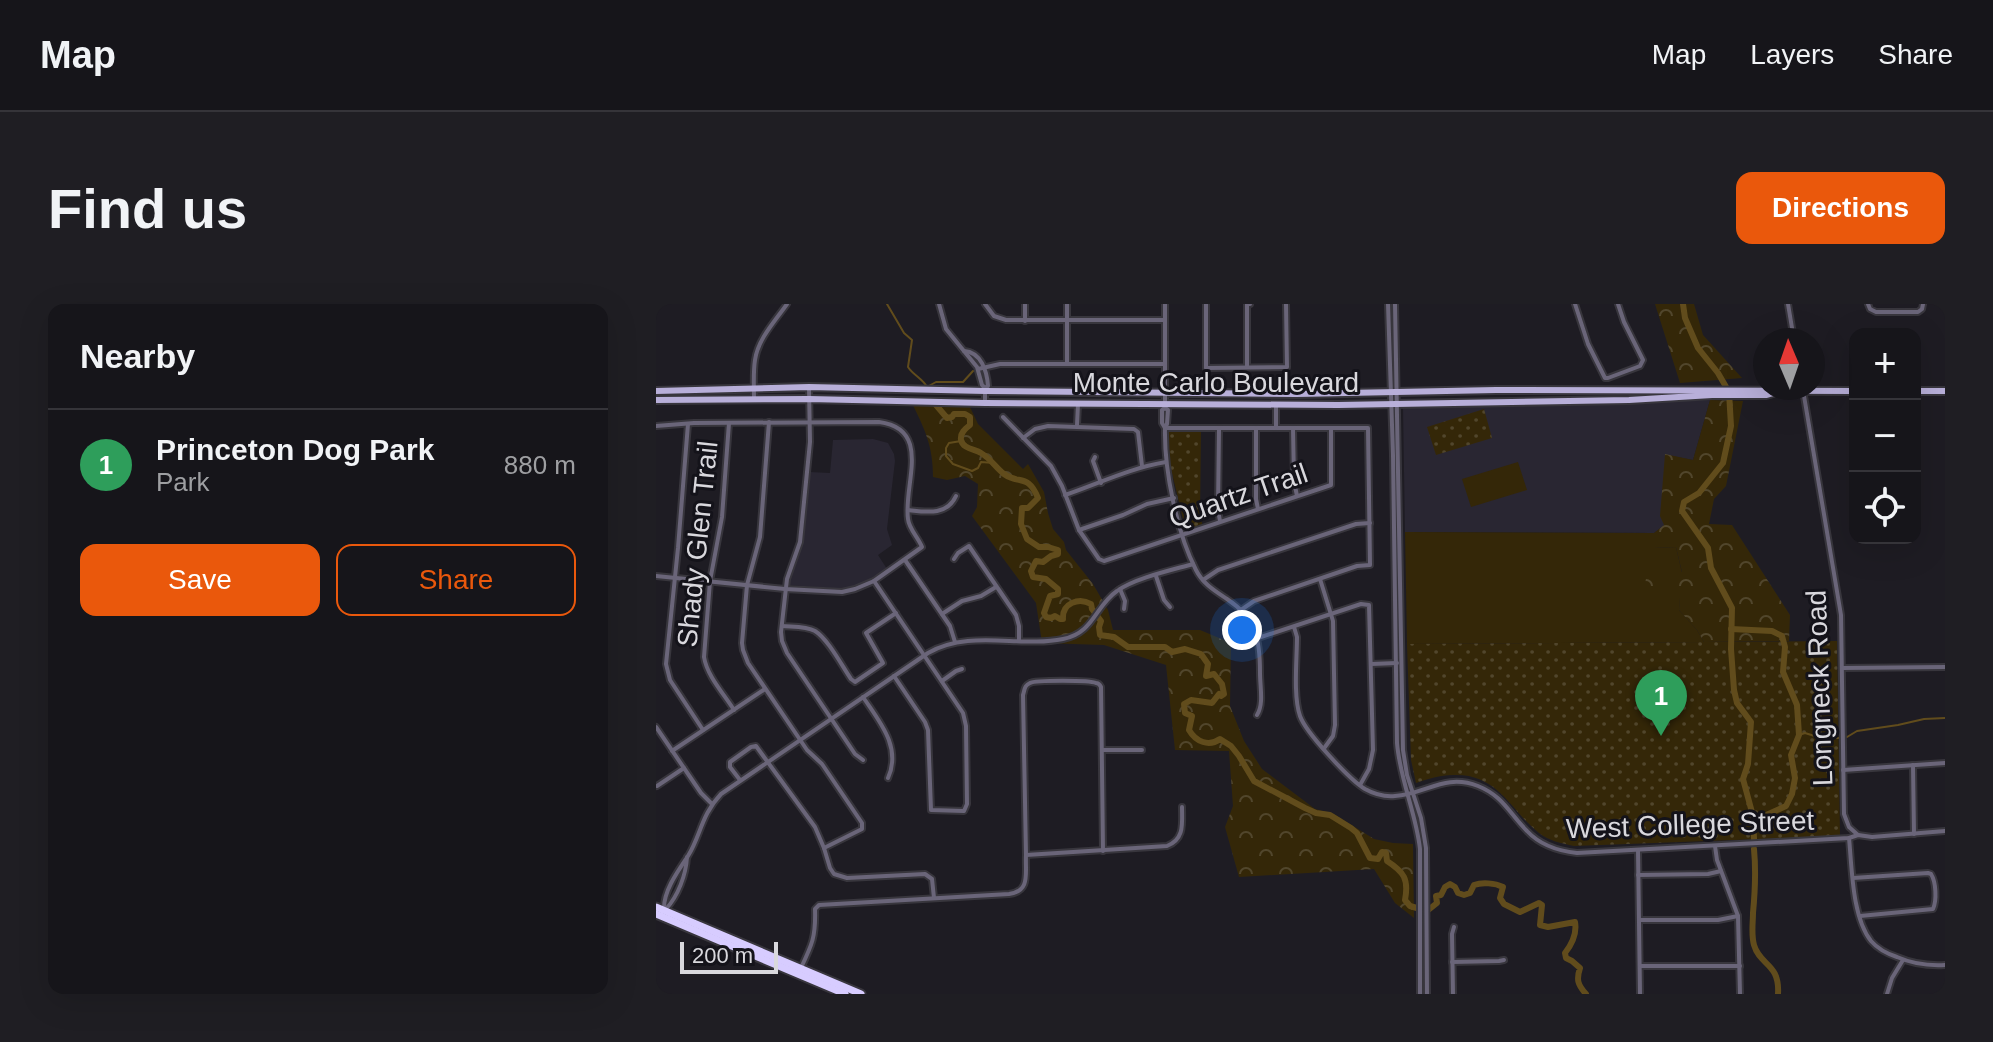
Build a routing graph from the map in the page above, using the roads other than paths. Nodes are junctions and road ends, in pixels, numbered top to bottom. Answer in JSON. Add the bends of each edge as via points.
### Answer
{"nodes":[{"id":1,"x":787,"y":304,"type":"edge"},
{"id":2,"x":939,"y":304,"type":"edge"},
{"id":3,"x":985,"y":304,"type":"edge"},
{"id":4,"x":1025,"y":304,"type":"edge"},
{"id":5,"x":1067,"y":304,"type":"edge"},
{"id":6,"x":1165,"y":304,"type":"edge"},
{"id":7,"x":1206,"y":304,"type":"edge"},
{"id":8,"x":1248,"y":304,"type":"edge"},
{"id":9,"x":1286,"y":304,"type":"edge"},
{"id":10,"x":1388,"y":304,"type":"edge"},
{"id":11,"x":1395,"y":304,"type":"edge"},
{"id":12,"x":1575,"y":304,"type":"edge"},
{"id":13,"x":1618,"y":304,"type":"edge"},
{"id":14,"x":1788,"y":304,"type":"edge"},
{"id":15,"x":1868,"y":304,"type":"edge"},
{"id":16,"x":1923,"y":304,"type":"edge"},
{"id":17,"x":1165,"y":320,"type":"junction"},
{"id":18,"x":1025,"y":321,"type":"junction"},
{"id":19,"x":1067,"y":321,"type":"junction"},
{"id":20,"x":1792,"y":328,"type":"edge"},
{"id":21,"x":1067,"y":364,"type":"junction"},
{"id":22,"x":1165,"y":364,"type":"junction"},
{"id":23,"x":1247,"y":367,"type":"junction"},
{"id":24,"x":981,"y":368,"type":"junction"},
{"id":25,"x":809,"y":387,"type":"junction"},
{"id":26,"x":754,"y":390,"type":"junction"},
{"id":27,"x":985,"y":390,"type":"junction"},
{"id":28,"x":1825,"y":390,"type":"edge"},
{"id":29,"x":656,"y":391,"type":"edge"},
{"id":30,"x":1849,"y":391,"type":"edge"},
{"id":31,"x":1921,"y":391,"type":"edge"},
{"id":32,"x":1945,"y":391,"type":"edge"},
{"id":33,"x":1753,"y":392,"type":"edge"},
{"id":34,"x":1165,"y":393,"type":"junction"},
{"id":35,"x":1394,"y":393,"type":"junction"},
{"id":36,"x":1712,"y":393,"type":"junction"},
{"id":37,"x":754,"y":399,"type":"junction"},
{"id":38,"x":809,"y":399,"type":"junction"},
{"id":39,"x":656,"y":400,"type":"edge"},
{"id":40,"x":1805,"y":400,"type":"edge"},
{"id":41,"x":985,"y":403,"type":"junction"},
{"id":42,"x":1078,"y":404,"type":"junction"},
{"id":43,"x":1394,"y":404,"type":"junction"},
{"id":44,"x":1276,"y":405,"type":"junction"},
{"id":45,"x":1165,"y":406,"type":"junction"},
{"id":46,"x":1003,"y":417,"type":"dead end"},
{"id":47,"x":769,"y":422,"type":"junction"},
{"id":48,"x":810,"y":422,"type":"junction"},
{"id":49,"x":688,"y":423,"type":"junction"},
{"id":50,"x":729,"y":423,"type":"junction"},
{"id":51,"x":656,"y":426,"type":"edge"},
{"id":52,"x":1077,"y":426,"type":"junction"},
{"id":53,"x":1165,"y":428,"type":"junction"},
{"id":54,"x":1219,"y":428,"type":"junction"},
{"id":55,"x":1256,"y":428,"type":"junction"},
{"id":56,"x":1276,"y":428,"type":"junction"},
{"id":57,"x":1293,"y":428,"type":"junction"},
{"id":58,"x":1331,"y":429,"type":"junction"},
{"id":59,"x":1023,"y":438,"type":"junction"},
{"id":60,"x":1095,"y":457,"type":"dead end"},
{"id":61,"x":1166,"y":462,"type":"junction"},
{"id":62,"x":1142,"y":466,"type":"junction"},
{"id":63,"x":1101,"y":483,"type":"junction"},
{"id":64,"x":1065,"y":495,"type":"junction"},
{"id":65,"x":956,"y":496,"type":"dead end"},
{"id":66,"x":1297,"y":496,"type":"junction"},
{"id":67,"x":1174,"y":498,"type":"junction"},
{"id":68,"x":1258,"y":509,"type":"junction"},
{"id":69,"x":908,"y":510,"type":"junction"},
{"id":70,"x":1221,"y":522,"type":"junction"},
{"id":71,"x":1370,"y":523,"type":"junction"},
{"id":72,"x":1079,"y":530,"type":"junction"},
{"id":73,"x":1183,"y":534,"type":"junction"},
{"id":74,"x":954,"y":559,"type":"dead end"},
{"id":75,"x":905,"y":560,"type":"junction"},
{"id":76,"x":1193,"y":564,"type":"junction"},
{"id":77,"x":656,"y":576,"type":"edge"},
{"id":78,"x":1156,"y":576,"type":"junction"},
{"id":79,"x":674,"y":578,"type":"junction"},
{"id":80,"x":1320,"y":579,"type":"junction"},
{"id":81,"x":1203,"y":580,"type":"junction"},
{"id":82,"x":710,"y":581,"type":"junction"},
{"id":83,"x":874,"y":581,"type":"junction"},
{"id":84,"x":747,"y":585,"type":"junction"},
{"id":85,"x":997,"y":587,"type":"junction"},
{"id":86,"x":785,"y":589,"type":"junction"},
{"id":87,"x":1120,"y":589,"type":"junction"},
{"id":88,"x":1170,"y":607,"type":"dead end"},
{"id":89,"x":1124,"y":609,"type":"dead end"},
{"id":90,"x":1241,"y":610,"type":"junction"},
{"id":91,"x":896,"y":613,"type":"junction"},
{"id":92,"x":942,"y":614,"type":"junction"},
{"id":93,"x":1331,"y":614,"type":"junction"},
{"id":94,"x":782,"y":626,"type":"junction"},
{"id":95,"x":1294,"y":627,"type":"junction"},
{"id":96,"x":1258,"y":638,"type":"junction"},
{"id":97,"x":1019,"y":640,"type":"junction"},
{"id":98,"x":955,"y":642,"type":"junction"},
{"id":99,"x":925,"y":655,"type":"junction"},
{"id":100,"x":1399,"y":663,"type":"junction"},
{"id":101,"x":1371,"y":664,"type":"junction"},
{"id":102,"x":1945,"y":667,"type":"edge"},
{"id":103,"x":1842,"y":668,"type":"junction"},
{"id":104,"x":962,"y":669,"type":"dead end"},
{"id":105,"x":894,"y":676,"type":"junction"},
{"id":106,"x":942,"y":681,"type":"junction"},
{"id":107,"x":765,"y":689,"type":"junction"},
{"id":108,"x":863,"y":697,"type":"junction"},
{"id":109,"x":734,"y":710,"type":"junction"},
{"id":110,"x":1257,"y":715,"type":"dead end"},
{"id":111,"x":832,"y":718,"type":"junction"},
{"id":112,"x":656,"y":727,"type":"edge"},
{"id":113,"x":703,"y":730,"type":"junction"},
{"id":114,"x":800,"y":740,"type":"junction"},
{"id":115,"x":1324,"y":748,"type":"junction"},
{"id":116,"x":1103,"y":750,"type":"junction"},
{"id":117,"x":1142,"y":750,"type":"dead end"},
{"id":118,"x":672,"y":751,"type":"junction"},
{"id":119,"x":863,"y":760,"type":"dead end"},
{"id":120,"x":768,"y":761,"type":"junction"},
{"id":121,"x":1945,"y":763,"type":"edge"},
{"id":122,"x":1913,"y":765,"type":"junction"},
{"id":123,"x":684,"y":768,"type":"junction"},
{"id":124,"x":1843,"y":770,"type":"junction"},
{"id":125,"x":888,"y":778,"type":"dead end"},
{"id":126,"x":740,"y":780,"type":"junction"},
{"id":127,"x":1360,"y":785,"type":"junction"},
{"id":128,"x":657,"y":786,"type":"edge"},
{"id":129,"x":1410,"y":793,"type":"junction"},
{"id":130,"x":712,"y":804,"type":"junction"},
{"id":131,"x":1182,"y":807,"type":"dead end"},
{"id":132,"x":1945,"y":831,"type":"edge"},
{"id":133,"x":1914,"y":834,"type":"junction"},
{"id":134,"x":1858,"y":835,"type":"junction"},
{"id":135,"x":1849,"y":838,"type":"junction"},
{"id":136,"x":1715,"y":846,"type":"junction"},
{"id":137,"x":824,"y":848,"type":"junction"},
{"id":138,"x":1638,"y":850,"type":"junction"},
{"id":139,"x":1103,"y":851,"type":"junction"},
{"id":140,"x":1026,"y":855,"type":"junction"},
{"id":141,"x":1721,"y":871,"type":"junction"},
{"id":142,"x":1638,"y":875,"type":"junction"},
{"id":143,"x":1853,"y":878,"type":"junction"},
{"id":144,"x":934,"y":898,"type":"junction"},
{"id":145,"x":659,"y":911,"type":"edge"},
{"id":146,"x":1738,"y":916,"type":"junction"},
{"id":147,"x":1860,"y":916,"type":"junction"},
{"id":148,"x":1639,"y":920,"type":"junction"},
{"id":149,"x":1454,"y":927,"type":"dead end"},
{"id":150,"x":1504,"y":960,"type":"dead end"},
{"id":151,"x":1903,"y":960,"type":"junction"},
{"id":152,"x":1452,"y":962,"type":"junction"},
{"id":153,"x":1945,"y":965,"type":"edge"},
{"id":154,"x":1640,"y":966,"type":"junction"},
{"id":155,"x":1740,"y":966,"type":"junction"},
{"id":156,"x":800,"y":970,"type":"junction"},
{"id":157,"x":845,"y":994,"type":"edge"},
{"id":158,"x":861,"y":994,"type":"edge"},
{"id":159,"x":1420,"y":994,"type":"edge"},
{"id":160,"x":1427,"y":994,"type":"edge"},
{"id":161,"x":1453,"y":994,"type":"edge"},
{"id":162,"x":1640,"y":994,"type":"edge"},
{"id":163,"x":1740,"y":994,"type":"edge"},
{"id":164,"x":1887,"y":994,"type":"edge"}],
"edges":[{"from":1,"to":26,"type":"street","via":[[758,350]]},
{"from":2,"to":24,"type":"street","via":[[946,329]]},
{"from":3,"to":18,"type":"street","via":[[999,319]]},
{"from":4,"to":18,"type":"street"},
{"from":5,"to":19,"type":"street"},
{"from":6,"to":17,"type":"street"},
{"from":7,"to":23,"type":"street","via":[[1206,368]]},
{"from":8,"to":23,"type":"street"},
{"from":9,"to":23,"type":"street","via":[[1287,367]]},
{"from":10,"to":35,"type":"street"},
{"from":11,"to":35,"type":"street"},
{"from":12,"to":13,"type":"street","via":[[1588,344],[1605,378],[1611,378],[1643,360]]},
{"from":14,"to":20,"type":"street"},
{"from":15,"to":16,"type":"street","via":[[1876,312],[1918,312]]},
{"from":17,"to":19,"type":"street"},
{"from":17,"to":22,"type":"street"},
{"from":18,"to":19,"type":"street"},
{"from":19,"to":21,"type":"street"},
{"from":21,"to":22,"type":"street"},
{"from":21,"to":24,"type":"street"},
{"from":22,"to":34,"type":"street"},
{"from":24,"to":27,"type":"street"},
{"from":25,"to":26,"type":"main road","name":"Monte Carlo Boulevard"},
{"from":25,"to":27,"type":"main road","name":"Monte Carlo Boulevard"},
{"from":25,"to":38,"type":"street"},
{"from":26,"to":29,"type":"main road","name":"Monte Carlo Boulevard"},
{"from":26,"to":37,"type":"street"},
{"from":27,"to":34,"type":"main road","name":"Monte Carlo Boulevard"},
{"from":27,"to":41,"type":"street"},
{"from":28,"to":30,"type":"main road","name":"Monte Carlo Boulevard"},
{"from":31,"to":32,"type":"main road"},
{"from":33,"to":36,"type":"main road","name":"Monte Carlo Boulevard"},
{"from":34,"to":35,"type":"main road","name":"Monte Carlo Boulevard"},
{"from":34,"to":45,"type":"street"},
{"from":35,"to":36,"type":"main road","name":"Monte Carlo Boulevard"},
{"from":35,"to":43,"type":"street"},
{"from":36,"to":43,"type":"main road","name":"Monte Carlo Boulevard","via":[[1629,400]]},
{"from":37,"to":38,"type":"main road","name":"Monte Carlo Boulevard"},
{"from":37,"to":39,"type":"main road","name":"Monte Carlo Boulevard"},
{"from":38,"to":41,"type":"main road","name":"Monte Carlo Boulevard"},
{"from":38,"to":48,"type":"street"},
{"from":40,"to":103,"type":"street","name":"Longneck Road","via":[[1842,623]]},
{"from":41,"to":42,"type":"main road","name":"Monte Carlo Boulevard"},
{"from":42,"to":45,"type":"main road","name":"Monte Carlo Boulevard"},
{"from":42,"to":52,"type":"street"},
{"from":43,"to":44,"type":"main road","name":"Monte Carlo Boulevard"},
{"from":43,"to":100,"type":"street"},
{"from":44,"to":45,"type":"main road","name":"Monte Carlo Boulevard"},
{"from":44,"to":56,"type":"street"},
{"from":45,"to":53,"type":"street"},
{"from":46,"to":59,"type":"street"},
{"from":47,"to":48,"type":"street"},
{"from":47,"to":50,"type":"street"},
{"from":47,"to":84,"type":"street","via":[[760,537]]},
{"from":48,"to":69,"type":"street","via":[[879,422],[901,431],[912,453]]},
{"from":48,"to":86,"type":"street","via":[[800,542]]},
{"from":49,"to":50,"type":"street"},
{"from":49,"to":51,"type":"street"},
{"from":49,"to":79,"type":"street"},
{"from":50,"to":82,"type":"street","name":"Shady Glen Trail","via":[[722,517]]},
{"from":52,"to":59,"type":"street","via":[[1042,427]]},
{"from":52,"to":62,"type":"street","via":[[1137,431]]},
{"from":53,"to":54,"type":"street"},
{"from":53,"to":61,"type":"street"},
{"from":54,"to":55,"type":"street"},
{"from":54,"to":70,"type":"street"},
{"from":55,"to":56,"type":"street"},
{"from":55,"to":68,"type":"street"},
{"from":56,"to":57,"type":"street"},
{"from":57,"to":58,"type":"street"},
{"from":57,"to":66,"type":"street"},
{"from":58,"to":66,"type":"street","name":"Quartz Trail","via":[[1331,485]]},
{"from":58,"to":71,"type":"street","via":[[1368,428]]},
{"from":59,"to":64,"type":"street","via":[[1051,466]]},
{"from":60,"to":63,"type":"street"},
{"from":61,"to":62,"type":"street"},
{"from":61,"to":67,"type":"street"},
{"from":62,"to":63,"type":"street"},
{"from":63,"to":64,"type":"street"},
{"from":64,"to":72,"type":"street"},
{"from":65,"to":69,"type":"street","via":[[941,510]]},
{"from":66,"to":68,"type":"street","name":"Quartz Trail"},
{"from":67,"to":72,"type":"street"},
{"from":67,"to":73,"type":"street"},
{"from":68,"to":70,"type":"street","name":"Quartz Trail"},
{"from":69,"to":75,"type":"street","via":[[909,525],[922,547]]},
{"from":70,"to":73,"type":"street","name":"Quartz Trail"},
{"from":71,"to":80,"type":"street","via":[[1370,565]]},
{"from":71,"to":81,"type":"street","via":[[1218,570]]},
{"from":72,"to":73,"type":"street","name":"Quartz Trail","via":[[1104,561]]},
{"from":73,"to":76,"type":"street"},
{"from":74,"to":85,"type":"street","via":[[969,546]]},
{"from":75,"to":83,"type":"street"},
{"from":75,"to":92,"type":"street"},
{"from":76,"to":78,"type":"street"},
{"from":76,"to":81,"type":"street"},
{"from":77,"to":79,"type":"street"},
{"from":78,"to":87,"type":"street"},
{"from":78,"to":88,"type":"street"},
{"from":79,"to":82,"type":"street"},
{"from":79,"to":113,"type":"street","via":[[666,671]]},
{"from":80,"to":90,"type":"street"},
{"from":80,"to":93,"type":"street"},
{"from":81,"to":90,"type":"street"},
{"from":82,"to":84,"type":"street"},
{"from":82,"to":109,"type":"street","name":"Shady Glen Trail","via":[[706,665]]},
{"from":83,"to":86,"type":"street","via":[[842,592]]},
{"from":83,"to":91,"type":"street"},
{"from":84,"to":86,"type":"street"},
{"from":84,"to":107,"type":"street","via":[[743,650]]},
{"from":85,"to":92,"type":"street"},
{"from":85,"to":97,"type":"street","via":[[1016,615]]},
{"from":86,"to":94,"type":"street"},
{"from":87,"to":89,"type":"street"},
{"from":87,"to":97,"type":"street","via":[[1078,633],[1065,639]]},
{"from":90,"to":96,"type":"street"},
{"from":91,"to":94,"type":"street","via":[[866,633],[883,663],[855,682],[817,633]]},
{"from":91,"to":99,"type":"street"},
{"from":92,"to":98,"type":"street"},
{"from":93,"to":95,"type":"street"},
{"from":93,"to":101,"type":"street","via":[[1368,604]]},
{"from":93,"to":115,"type":"street","via":[[1335,725]]},
{"from":94,"to":111,"type":"street","via":[[784,648]]},
{"from":95,"to":96,"type":"street"},
{"from":95,"to":115,"type":"street","via":[[1300,714]]},
{"from":96,"to":110,"type":"street"},
{"from":97,"to":98,"type":"street"},
{"from":98,"to":99,"type":"street"},
{"from":99,"to":105,"type":"street"},
{"from":99,"to":106,"type":"street"},
{"from":100,"to":101,"type":"street"},
{"from":100,"to":129,"type":"street","via":[[1398,752]]},
{"from":101,"to":127,"type":"street","via":[[1372,754]]},
{"from":102,"to":103,"type":"street"},
{"from":103,"to":124,"type":"street","name":"Longneck Road"},
{"from":104,"to":106,"type":"street"},
{"from":105,"to":106,"type":"street","via":[[928,730],[931,810],[959,811],[967,804],[965,720]]},
{"from":105,"to":108,"type":"street"},
{"from":107,"to":109,"type":"street"},
{"from":107,"to":114,"type":"street"},
{"from":108,"to":111,"type":"street"},
{"from":108,"to":125,"type":"street","via":[[890,740]]},
{"from":109,"to":113,"type":"street"},
{"from":111,"to":114,"type":"street"},
{"from":111,"to":119,"type":"street"},
{"from":112,"to":118,"type":"street"},
{"from":113,"to":118,"type":"street"},
{"from":114,"to":120,"type":"street"},
{"from":114,"to":137,"type":"street","via":[[826,768],[862,823],[862,829]]},
{"from":115,"to":127,"type":"street"},
{"from":116,"to":117,"type":"street"},
{"from":116,"to":139,"type":"street"},
{"from":116,"to":140,"type":"street","via":[[1100,685],[1042,681],[1026,687]]},
{"from":118,"to":123,"type":"street"},
{"from":120,"to":126,"type":"street"},
{"from":120,"to":126,"type":"street","via":[[751,747],[730,762]]},
{"from":120,"to":137,"type":"street"},
{"from":121,"to":122,"type":"street"},
{"from":122,"to":124,"type":"street"},
{"from":122,"to":133,"type":"street"},
{"from":123,"to":128,"type":"street"},
{"from":123,"to":130,"type":"street"},
{"from":124,"to":134,"type":"street","name":"Longneck Road","via":[[1844,818]]},
{"from":126,"to":130,"type":"street"},
{"from":127,"to":129,"type":"street","name":"West College Street","via":[[1386,796]]},
{"from":129,"to":138,"type":"street","name":"West College Street","via":[[1447,782],[1472,784],[1498,797],[1527,831],[1558,850]]},
{"from":129,"to":159,"type":"street","via":[[1420,864]]},
{"from":129,"to":160,"type":"street","via":[[1422,825],[1426,864]]},
{"from":130,"to":145,"type":"street","via":[[687,857],[683,879],[671,903]]},
{"from":131,"to":139,"type":"street","via":[[1182,831],[1174,843]]},
{"from":132,"to":133,"type":"street","name":"West College Street"},
{"from":133,"to":134,"type":"street","name":"West College Street"},
{"from":134,"to":135,"type":"street","name":"West College Street"},
{"from":135,"to":136,"type":"street","name":"West College Street"},
{"from":135,"to":143,"type":"street"},
{"from":136,"to":138,"type":"street","name":"West College Street"},
{"from":136,"to":141,"type":"street"},
{"from":137,"to":144,"type":"street","via":[[839,877],[925,874],[932,879]]},
{"from":138,"to":142,"type":"street"},
{"from":139,"to":140,"type":"street"},
{"from":140,"to":144,"type":"street","via":[[1021,890]]},
{"from":141,"to":142,"type":"street"},
{"from":141,"to":146,"type":"street"},
{"from":142,"to":148,"type":"street"},
{"from":143,"to":147,"type":"street"},
{"from":143,"to":147,"type":"street","via":[[1928,873],[1934,878],[1933,909]]},
{"from":144,"to":156,"type":"street","via":[[816,907],[813,941]]},
{"from":145,"to":156,"type":"highway"},
{"from":146,"to":148,"type":"street"},
{"from":146,"to":155,"type":"street"},
{"from":147,"to":151,"type":"street","via":[[1872,942]]},
{"from":148,"to":154,"type":"street"},
{"from":149,"to":152,"type":"street"},
{"from":150,"to":152,"type":"street"},
{"from":151,"to":153,"type":"street"},
{"from":151,"to":164,"type":"street"},
{"from":152,"to":161,"type":"street"},
{"from":154,"to":155,"type":"street"},
{"from":154,"to":162,"type":"street"},
{"from":155,"to":163,"type":"street"},
{"from":156,"to":157,"type":"highway"},
{"from":156,"to":158,"type":"highway"}]}
